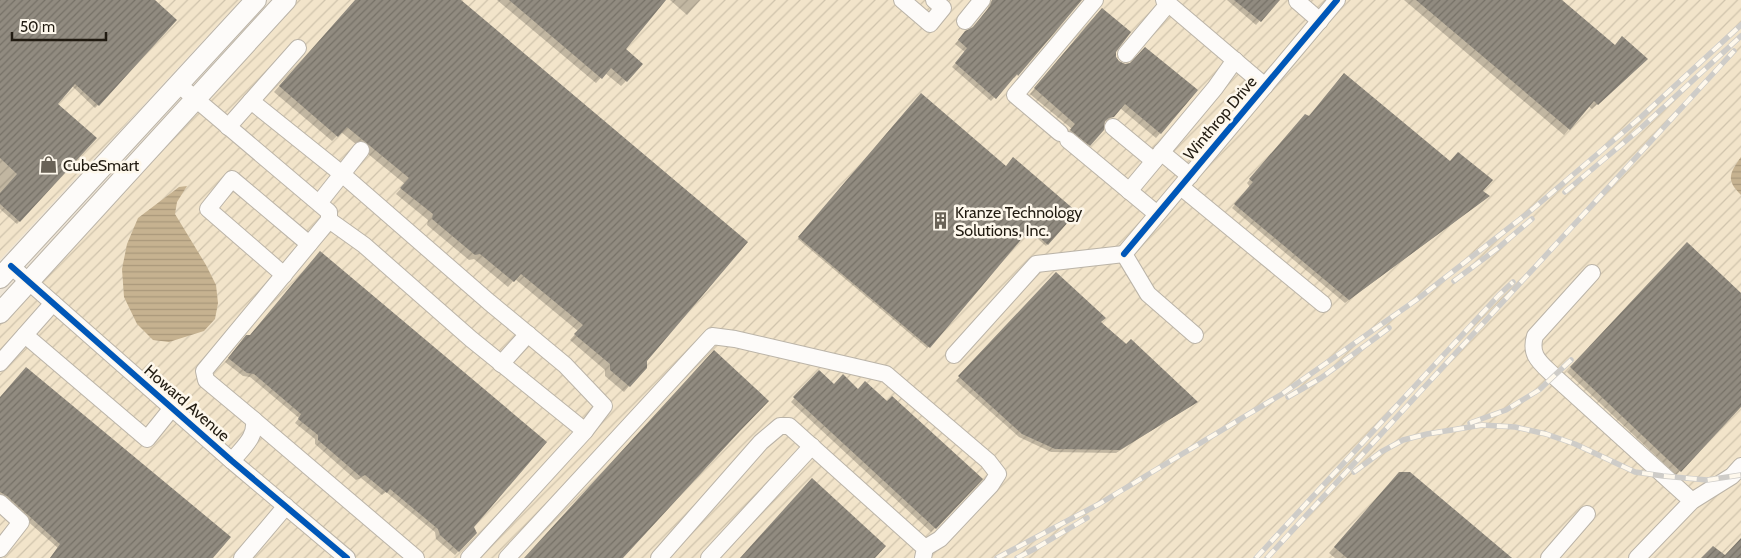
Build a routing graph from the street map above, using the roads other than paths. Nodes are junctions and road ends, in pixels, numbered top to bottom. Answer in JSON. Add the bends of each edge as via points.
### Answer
{"nodes":[{"id":1,"x":256,"y":0,"type":"edge"},
{"id":2,"x":286,"y":0,"type":"edge"},
{"id":3,"x":902,"y":0,"type":"edge"},
{"id":4,"x":934,"y":0,"type":"edge"},
{"id":5,"x":982,"y":0,"type":"edge"},
{"id":6,"x":1095,"y":0,"type":"edge"},
{"id":7,"x":1298,"y":0,"type":"edge"},
{"id":8,"x":1337,"y":0,"type":"edge"},
{"id":9,"x":1166,"y":2,"type":"edge"},
{"id":10,"x":965,"y":21,"type":"dead end"},
{"id":11,"x":1320,"y":21,"type":"junction"},
{"id":12,"x":298,"y":48,"type":"dead end"},
{"id":13,"x":1126,"y":54,"type":"dead end"},
{"id":14,"x":1235,"y":60,"type":"junction"},
{"id":15,"x":178,"y":84,"type":"junction"},
{"id":16,"x":1265,"y":86,"type":"junction"},
{"id":17,"x":195,"y":100,"type":"junction"},
{"id":18,"x":251,"y":101,"type":"junction"},
{"id":19,"x":228,"y":127,"type":"junction"},
{"id":20,"x":1113,"y":127,"type":"dead end"},
{"id":21,"x":361,"y":150,"type":"dead end"},
{"id":22,"x":1158,"y":156,"type":"junction"},
{"id":23,"x":342,"y":174,"type":"junction"},
{"id":24,"x":1185,"y":181,"type":"junction"},
{"id":25,"x":1128,"y":191,"type":"junction"},
{"id":26,"x":319,"y":203,"type":"junction"},
{"id":27,"x":1157,"y":214,"type":"junction"},
{"id":28,"x":329,"y":220,"type":"junction"},
{"id":29,"x":309,"y":244,"type":"junction"},
{"id":30,"x":1124,"y":254,"type":"junction"},
{"id":31,"x":6,"y":272,"type":"edge"},
{"id":32,"x":1592,"y":273,"type":"dead end"},
{"id":33,"x":284,"y":275,"type":"junction"},
{"id":34,"x":28,"y":282,"type":"junction"},
{"id":35,"x":53,"y":303,"type":"junction"},
{"id":36,"x":1323,"y":304,"type":"dead end"},
{"id":37,"x":0,"y":313,"type":"edge"},
{"id":38,"x":528,"y":334,"type":"junction"},
{"id":39,"x":24,"y":335,"type":"junction"},
{"id":40,"x":1195,"y":335,"type":"dead end"},
{"id":41,"x":954,"y":355,"type":"dead end"},
{"id":42,"x":0,"y":363,"type":"edge"},
{"id":43,"x":501,"y":364,"type":"junction"},
{"id":44,"x":172,"y":408,"type":"junction"},
{"id":45,"x":254,"y":420,"type":"junction"},
{"id":46,"x":584,"y":432,"type":"junction"},
{"id":47,"x":812,"y":446,"type":"junction"},
{"id":48,"x":232,"y":460,"type":"junction"},
{"id":49,"x":1741,"y":466,"type":"edge"},
{"id":50,"x":1692,"y":501,"type":"junction"},
{"id":51,"x":0,"y":503,"type":"edge"},
{"id":52,"x":286,"y":506,"type":"junction"},
{"id":53,"x":1587,"y":514,"type":"dead end"},
{"id":54,"x":0,"y":549,"type":"edge"},
{"id":55,"x":924,"y":553,"type":"edge"},
{"id":56,"x":242,"y":558,"type":"edge"},
{"id":57,"x":347,"y":558,"type":"edge"},
{"id":58,"x":416,"y":558,"type":"edge"},
{"id":59,"x":469,"y":558,"type":"edge"},
{"id":60,"x":507,"y":558,"type":"edge"},
{"id":61,"x":659,"y":558,"type":"edge"},
{"id":62,"x":710,"y":558,"type":"edge"},
{"id":63,"x":1549,"y":558,"type":"edge"},
{"id":64,"x":1637,"y":558,"type":"edge"}],
"edges":[{"from":1,"to":15,"type":"main road"},
{"from":2,"to":17,"type":"main road"},
{"from":3,"to":4,"type":"street","via":[[930,24],[943,8]]},
{"from":5,"to":10,"type":"street"},
{"from":6,"to":25,"type":"street","via":[[1015,95]]},
{"from":7,"to":11,"type":"street"},
{"from":8,"to":11,"type":"street","name":"Winthrop Drive"},
{"from":9,"to":13,"type":"street"},
{"from":9,"to":14,"type":"street"},
{"from":11,"to":16,"type":"street","name":"Winthrop Drive"},
{"from":12,"to":18,"type":"street"},
{"from":14,"to":16,"type":"street"},
{"from":14,"to":22,"type":"street","via":[[1216,88]]},
{"from":15,"to":17,"type":"street"},
{"from":15,"to":31,"type":"main road"},
{"from":16,"to":24,"type":"street","name":"Winthrop Drive"},
{"from":17,"to":19,"type":"street"},
{"from":17,"to":34,"type":"main road"},
{"from":18,"to":19,"type":"street"},
{"from":18,"to":23,"type":"street"},
{"from":19,"to":26,"type":"street"},
{"from":20,"to":22,"type":"street"},
{"from":21,"to":23,"type":"street"},
{"from":22,"to":24,"type":"street"},
{"from":22,"to":25,"type":"street"},
{"from":23,"to":26,"type":"street"},
{"from":23,"to":38,"type":"street"},
{"from":24,"to":27,"type":"street","name":"Winthrop Drive"},
{"from":24,"to":36,"type":"street"},
{"from":25,"to":27,"type":"street"},
{"from":26,"to":28,"type":"street","via":[[329,212]]},
{"from":27,"to":30,"type":"street","name":"Winthrop Drive"},
{"from":28,"to":29,"type":"street"},
{"from":28,"to":43,"type":"street","via":[[364,245]]},
{"from":29,"to":33,"type":"street"},
{"from":29,"to":33,"type":"street","via":[[232,179],[214,201],[208,209]]},
{"from":30,"to":40,"type":"street","via":[[1148,294]]},
{"from":30,"to":41,"type":"street","via":[[1036,264]]},
{"from":31,"to":34,"type":"street","name":"Howard Avenue"},
{"from":32,"to":50,"type":"street","via":[[1535,336],[1532,346],[1536,357]]},
{"from":33,"to":45,"type":"street","via":[[204,371],[206,380]]},
{"from":34,"to":35,"type":"street","name":"Howard Avenue"},
{"from":34,"to":37,"type":"main road"},
{"from":35,"to":39,"type":"street"},
{"from":35,"to":44,"type":"street","name":"Howard Avenue"},
{"from":38,"to":43,"type":"street"},
{"from":38,"to":46,"type":"street","via":[[565,365],[604,406]]},
{"from":39,"to":42,"type":"street"},
{"from":39,"to":44,"type":"street","via":[[147,439]]},
{"from":43,"to":46,"type":"street"},
{"from":44,"to":48,"type":"street","name":"Howard Avenue"},
{"from":45,"to":48,"type":"street","via":[[256,430]]},
{"from":45,"to":58,"type":"street"},
{"from":46,"to":59,"type":"street"},
{"from":47,"to":55,"type":"street"},
{"from":47,"to":61,"type":"street","via":[[789,426],[780,426],[761,442]]},
{"from":47,"to":62,"type":"street"},
{"from":48,"to":52,"type":"street","name":"Howard Avenue"},
{"from":49,"to":50,"type":"street","via":[[1732,476]]},
{"from":50,"to":64,"type":"street"},
{"from":51,"to":54,"type":"street","via":[[21,522]]},
{"from":52,"to":56,"type":"street"},
{"from":52,"to":57,"type":"street","name":"Howard Avenue"},
{"from":53,"to":63,"type":"street"},
{"from":55,"to":60,"type":"street","via":[[991,485],[998,474],[988,461],[886,374],[712,336]]}]}
